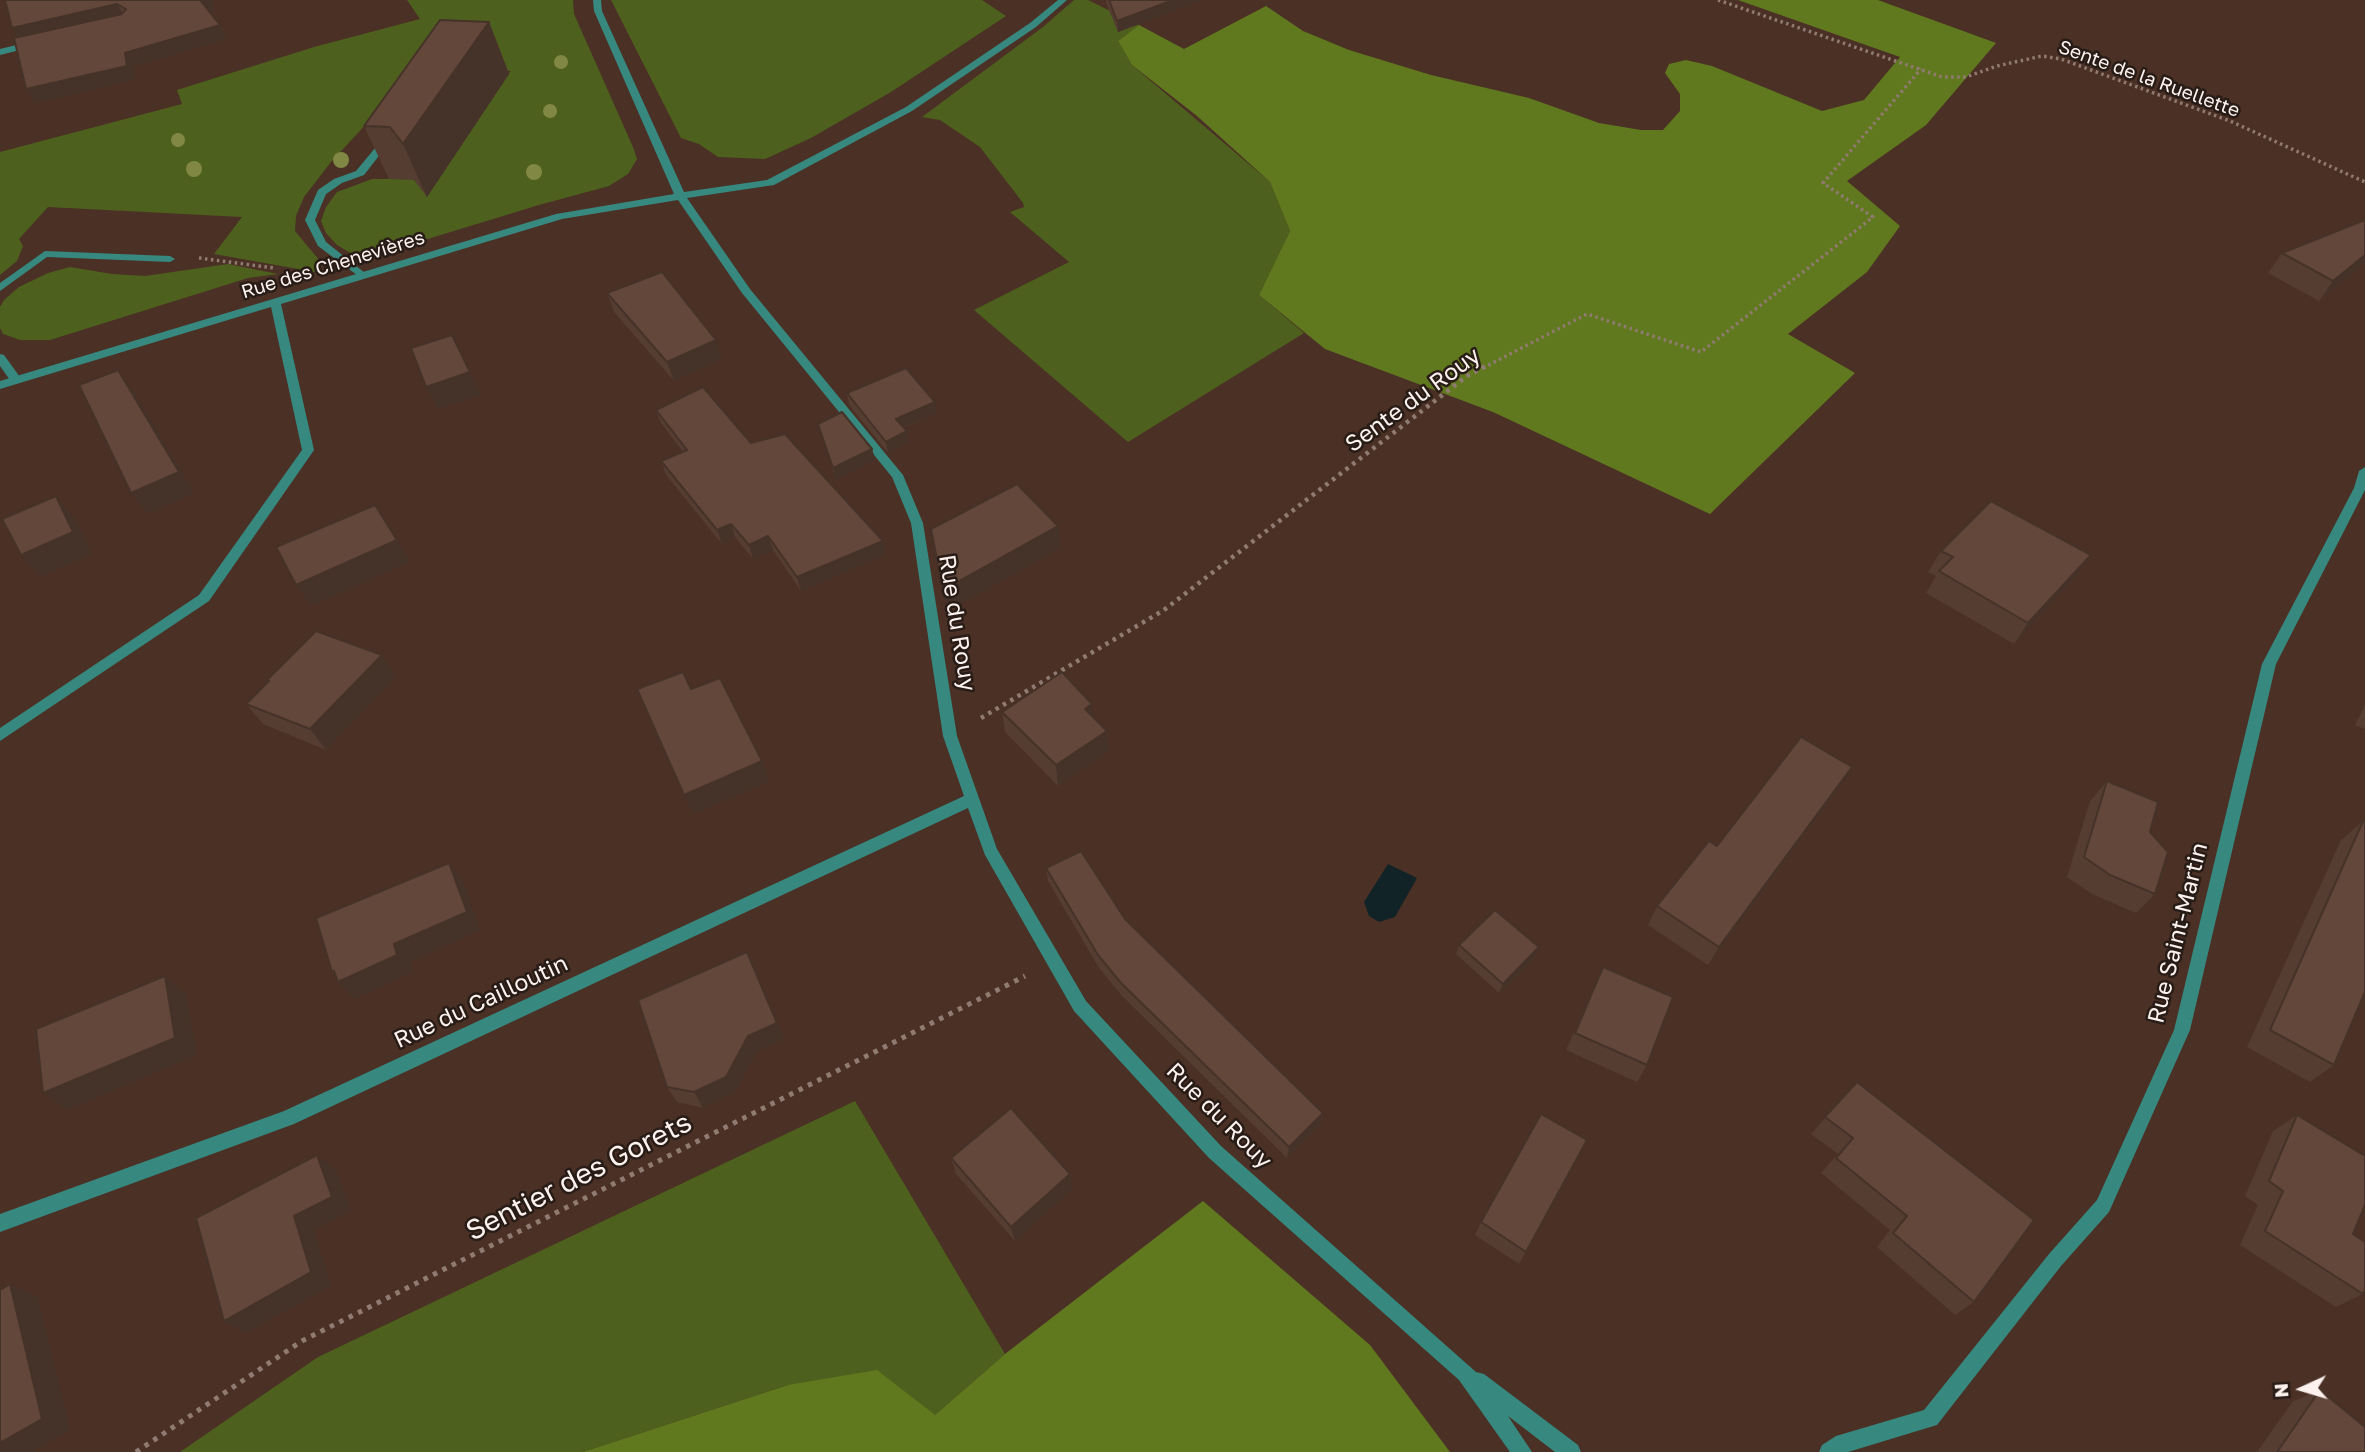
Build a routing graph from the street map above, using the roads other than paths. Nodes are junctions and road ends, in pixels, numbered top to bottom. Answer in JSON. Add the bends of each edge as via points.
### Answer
{"nodes":[{"id":1,"x":597,"y":0,"type":"edge"},
{"id":2,"x":1063,"y":0,"type":"edge"},
{"id":3,"x":38,"y":43,"type":"edge"},
{"id":4,"x":0,"y":52,"type":"edge"},
{"id":5,"x":394,"y":131,"type":"edge"},
{"id":6,"x":681,"y":197,"type":"junction"},
{"id":7,"x":170,"y":259,"type":"dead end"},
{"id":8,"x":361,"y":275,"type":"junction"},
{"id":9,"x":0,"y":288,"type":"edge"},
{"id":10,"x":275,"y":301,"type":"junction"},
{"id":11,"x":0,"y":358,"type":"edge"},
{"id":12,"x":16,"y":380,"type":"junction"},
{"id":13,"x":0,"y":384,"type":"edge"},
{"id":14,"x":2365,"y":471,"type":"edge"},
{"id":15,"x":0,"y":735,"type":"edge"},
{"id":16,"x":972,"y":799,"type":"junction"},
{"id":17,"x":0,"y":1223,"type":"edge"},
{"id":18,"x":1466,"y":1373,"type":"junction"},
{"id":19,"x":1522,"y":1452,"type":"edge"},
{"id":20,"x":1571,"y":1452,"type":"edge"},
{"id":21,"x":1829,"y":1452,"type":"edge"}],
"edges":[{"from":1,"to":6,"type":"street","name":"Rue du Rouy"},
{"from":2,"to":6,"type":"street","via":[[909,109],[770,183]]},
{"from":3,"to":4,"type":"street"},
{"from":5,"to":8,"type":"street","via":[[360,173],[322,192],[310,220],[322,244]]},
{"from":6,"to":8,"type":"street","name":"Rue des Chenevières","via":[[560,216]]},
{"from":6,"to":16,"type":"street","name":"Rue du Rouy","via":[[746,291],[897,475],[917,523],[950,736]]},
{"from":7,"to":9,"type":"street","via":[[45,254]]},
{"from":8,"to":10,"type":"street","name":"Rue des Chenevières"},
{"from":10,"to":12,"type":"street","name":"Rue des Chenevières"},
{"from":10,"to":15,"type":"street","via":[[308,450],[204,598]]},
{"from":11,"to":12,"type":"street"},
{"from":12,"to":13,"type":"street","name":"Rue des Chenevières"},
{"from":14,"to":21,"type":"street","name":"Rue Saint-Martin","via":[[2269,664],[2182,1030],[2103,1206],[1930,1418]]},
{"from":16,"to":17,"type":"street","name":"Rue du Cailloutin","via":[[288,1118]]},
{"from":16,"to":18,"type":"street","name":"Rue du Rouy","via":[[990,850],[1080,1006],[1215,1152]]},
{"from":18,"to":19,"type":"street","name":"Rue du Rouy"},
{"from":18,"to":20,"type":"street","name":"Rue du Rouy"}]}
